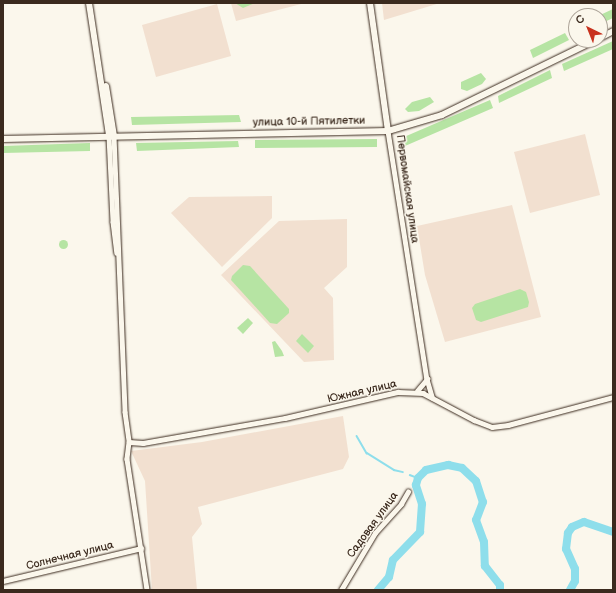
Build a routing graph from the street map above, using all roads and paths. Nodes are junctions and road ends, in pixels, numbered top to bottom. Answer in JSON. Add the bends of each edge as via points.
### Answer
{"nodes":[{"id":1,"x":90,"y":3,"type":"edge"},
{"id":2,"x":93,"y":3,"type":"edge"},
{"id":3,"x":370,"y":3,"type":"edge"},
{"id":4,"x":579,"y":48,"type":"edge"},
{"id":5,"x":388,"y":131,"type":"junction"},
{"id":6,"x":111,"y":136,"type":"junction"},
{"id":7,"x":3,"y":139,"type":"edge"},
{"id":8,"x":427,"y":378,"type":"junction"},
{"id":9,"x":417,"y":391,"type":"junction"},
{"id":10,"x":613,"y":397,"type":"edge"},
{"id":11,"x":432,"y":398,"type":"junction"},
{"id":12,"x":129,"y":442,"type":"junction"},
{"id":13,"x":408,"y":492,"type":"dead end"},
{"id":14,"x":141,"y":548,"type":"junction"},
{"id":15,"x":3,"y":581,"type":"edge"},
{"id":16,"x":147,"y":590,"type":"edge"},
{"id":17,"x":341,"y":590,"type":"edge"}],
"edges":[{"from":1,"to":6,"type":"main road"},
{"from":2,"to":6,"type":"main road"},
{"from":3,"to":5,"type":"main road","name":"Первомайская улица"},
{"from":4,"to":5,"type":"main road","name":"улица 10-й Пятилетки","via":[[442,114]]},
{"from":5,"to":6,"type":"main road","name":"улица 10-й Пятилетки"},
{"from":5,"to":8,"type":"street","name":"Первомайская улица"},
{"from":6,"to":7,"type":"main road","name":"улица 10-й Пятилетки"},
{"from":6,"to":12,"type":"street","via":[[126,435]]},
{"from":8,"to":9,"type":"street"},
{"from":8,"to":11,"type":"street","name":"Первомайская улица"},
{"from":9,"to":11,"type":"street"},
{"from":9,"to":12,"type":"street","name":"Южная улица","via":[[383,394],[277,420],[143,443]]},
{"from":10,"to":11,"type":"street","via":[[492,427]]},
{"from":12,"to":14,"type":"street","via":[[127,459]]},
{"from":13,"to":17,"type":"street","name":"Садовая улица","via":[[401,504],[375,533]]},
{"from":14,"to":15,"type":"street","name":"Солнечная улица"},
{"from":14,"to":16,"type":"street"}]}
